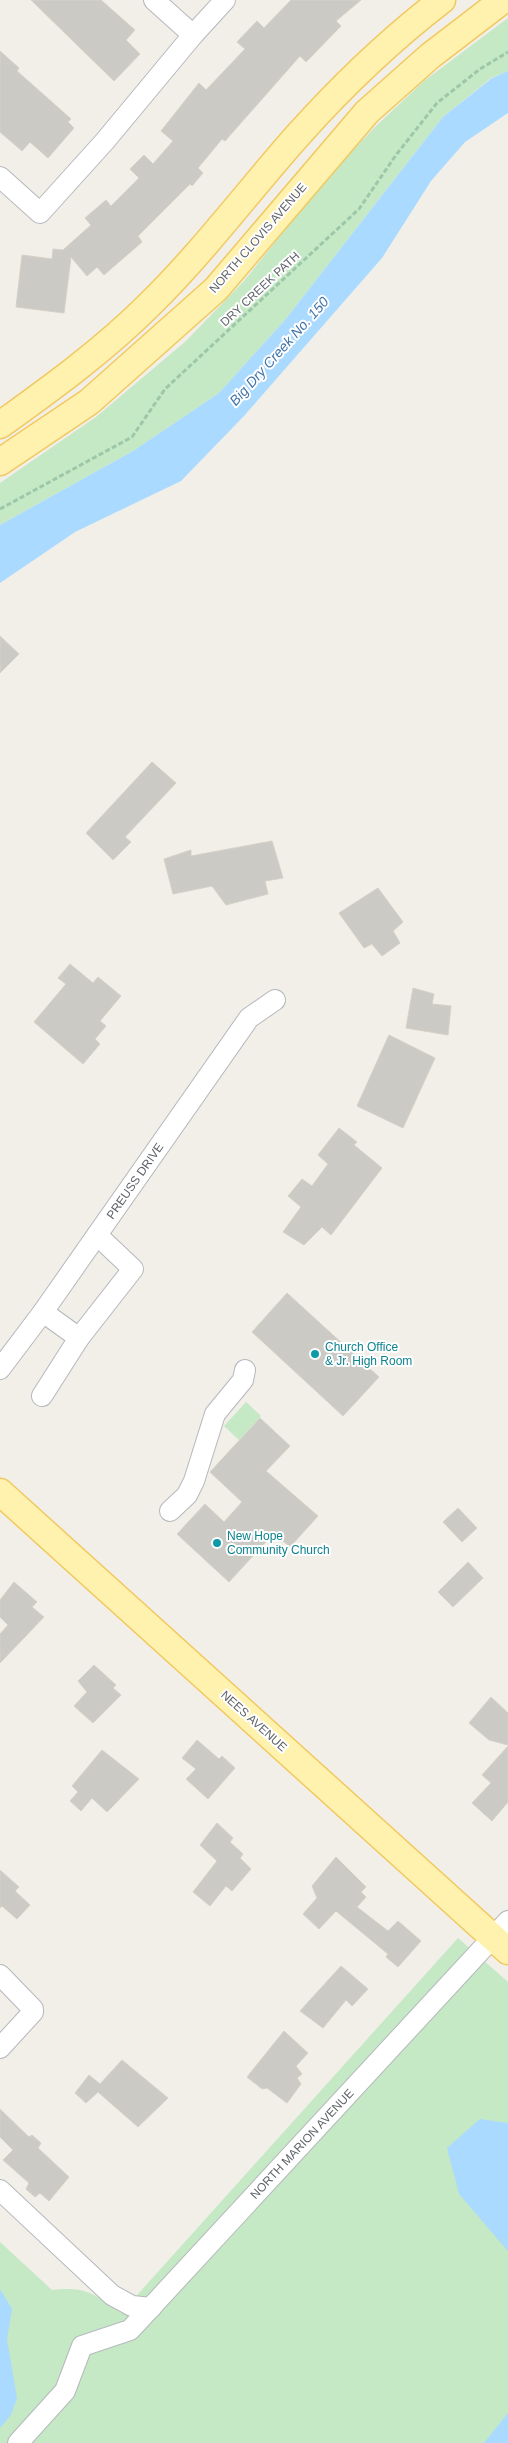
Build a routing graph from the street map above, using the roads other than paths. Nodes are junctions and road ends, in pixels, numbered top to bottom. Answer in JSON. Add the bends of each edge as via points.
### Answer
{"nodes":[{"id":1,"x":154,"y":0,"type":"edge"},
{"id":2,"x":225,"y":0,"type":"edge"},
{"id":3,"x":442,"y":0,"type":"edge"},
{"id":4,"x":503,"y":0,"type":"edge"},
{"id":5,"x":193,"y":35,"type":"junction"},
{"id":6,"x":0,"y":177,"type":"edge"},
{"id":7,"x":0,"y":425,"type":"edge"},
{"id":8,"x":0,"y":462,"type":"edge"},
{"id":9,"x":275,"y":1000,"type":"dead end"},
{"id":10,"x":97,"y":1235,"type":"junction"},
{"id":11,"x":43,"y":1312,"type":"junction"},
{"id":12,"x":79,"y":1338,"type":"junction"},
{"id":13,"x":0,"y":1369,"type":"edge"},
{"id":14,"x":246,"y":1370,"type":"dead end"},
{"id":15,"x":42,"y":1396,"type":"dead end"},
{"id":16,"x":0,"y":1492,"type":"edge"},
{"id":17,"x":170,"y":1512,"type":"dead end"},
{"id":18,"x":503,"y":1937,"type":"edge"},
{"id":19,"x":0,"y":1975,"type":"edge"},
{"id":20,"x":0,"y":2048,"type":"edge"},
{"id":21,"x":0,"y":2190,"type":"edge"},
{"id":22,"x":151,"y":2308,"type":"junction"},
{"id":23,"x":18,"y":2443,"type":"edge"}],
"edges":[{"from":1,"to":5,"type":"street"},
{"from":2,"to":5,"type":"street"},
{"from":3,"to":7,"type":"main road","via":[[341,89],[151,303],[116,337]]},
{"from":4,"to":8,"type":"main road","name":"NORTH CLOVIS AVENUE","via":[[430,56],[368,112],[216,288],[89,402]]},
{"from":5,"to":6,"type":"street","via":[[40,213]]},
{"from":9,"to":10,"type":"street","name":"PREUSS DRIVE","via":[[249,1018]]},
{"from":10,"to":11,"type":"street","name":"PREUSS DRIVE"},
{"from":10,"to":12,"type":"street","via":[[133,1268]]},
{"from":11,"to":12,"type":"street"},
{"from":11,"to":13,"type":"street","name":"PREUSS DRIVE"},
{"from":12,"to":15,"type":"street"},
{"from":14,"to":17,"type":"street","via":[[215,1414],[187,1495]]},
{"from":16,"to":18,"type":"main road","name":"NEES AVENUE"},
{"from":18,"to":22,"type":"street","name":"NORTH MARION AVENUE"},
{"from":19,"to":20,"type":"street","via":[[33,2012]]},
{"from":21,"to":22,"type":"street","via":[[112,2295],[132,2306]]},
{"from":22,"to":23,"type":"street","name":"NORTH MARION AVENUE","via":[[130,2330],[82,2346],[65,2391]]}]}
